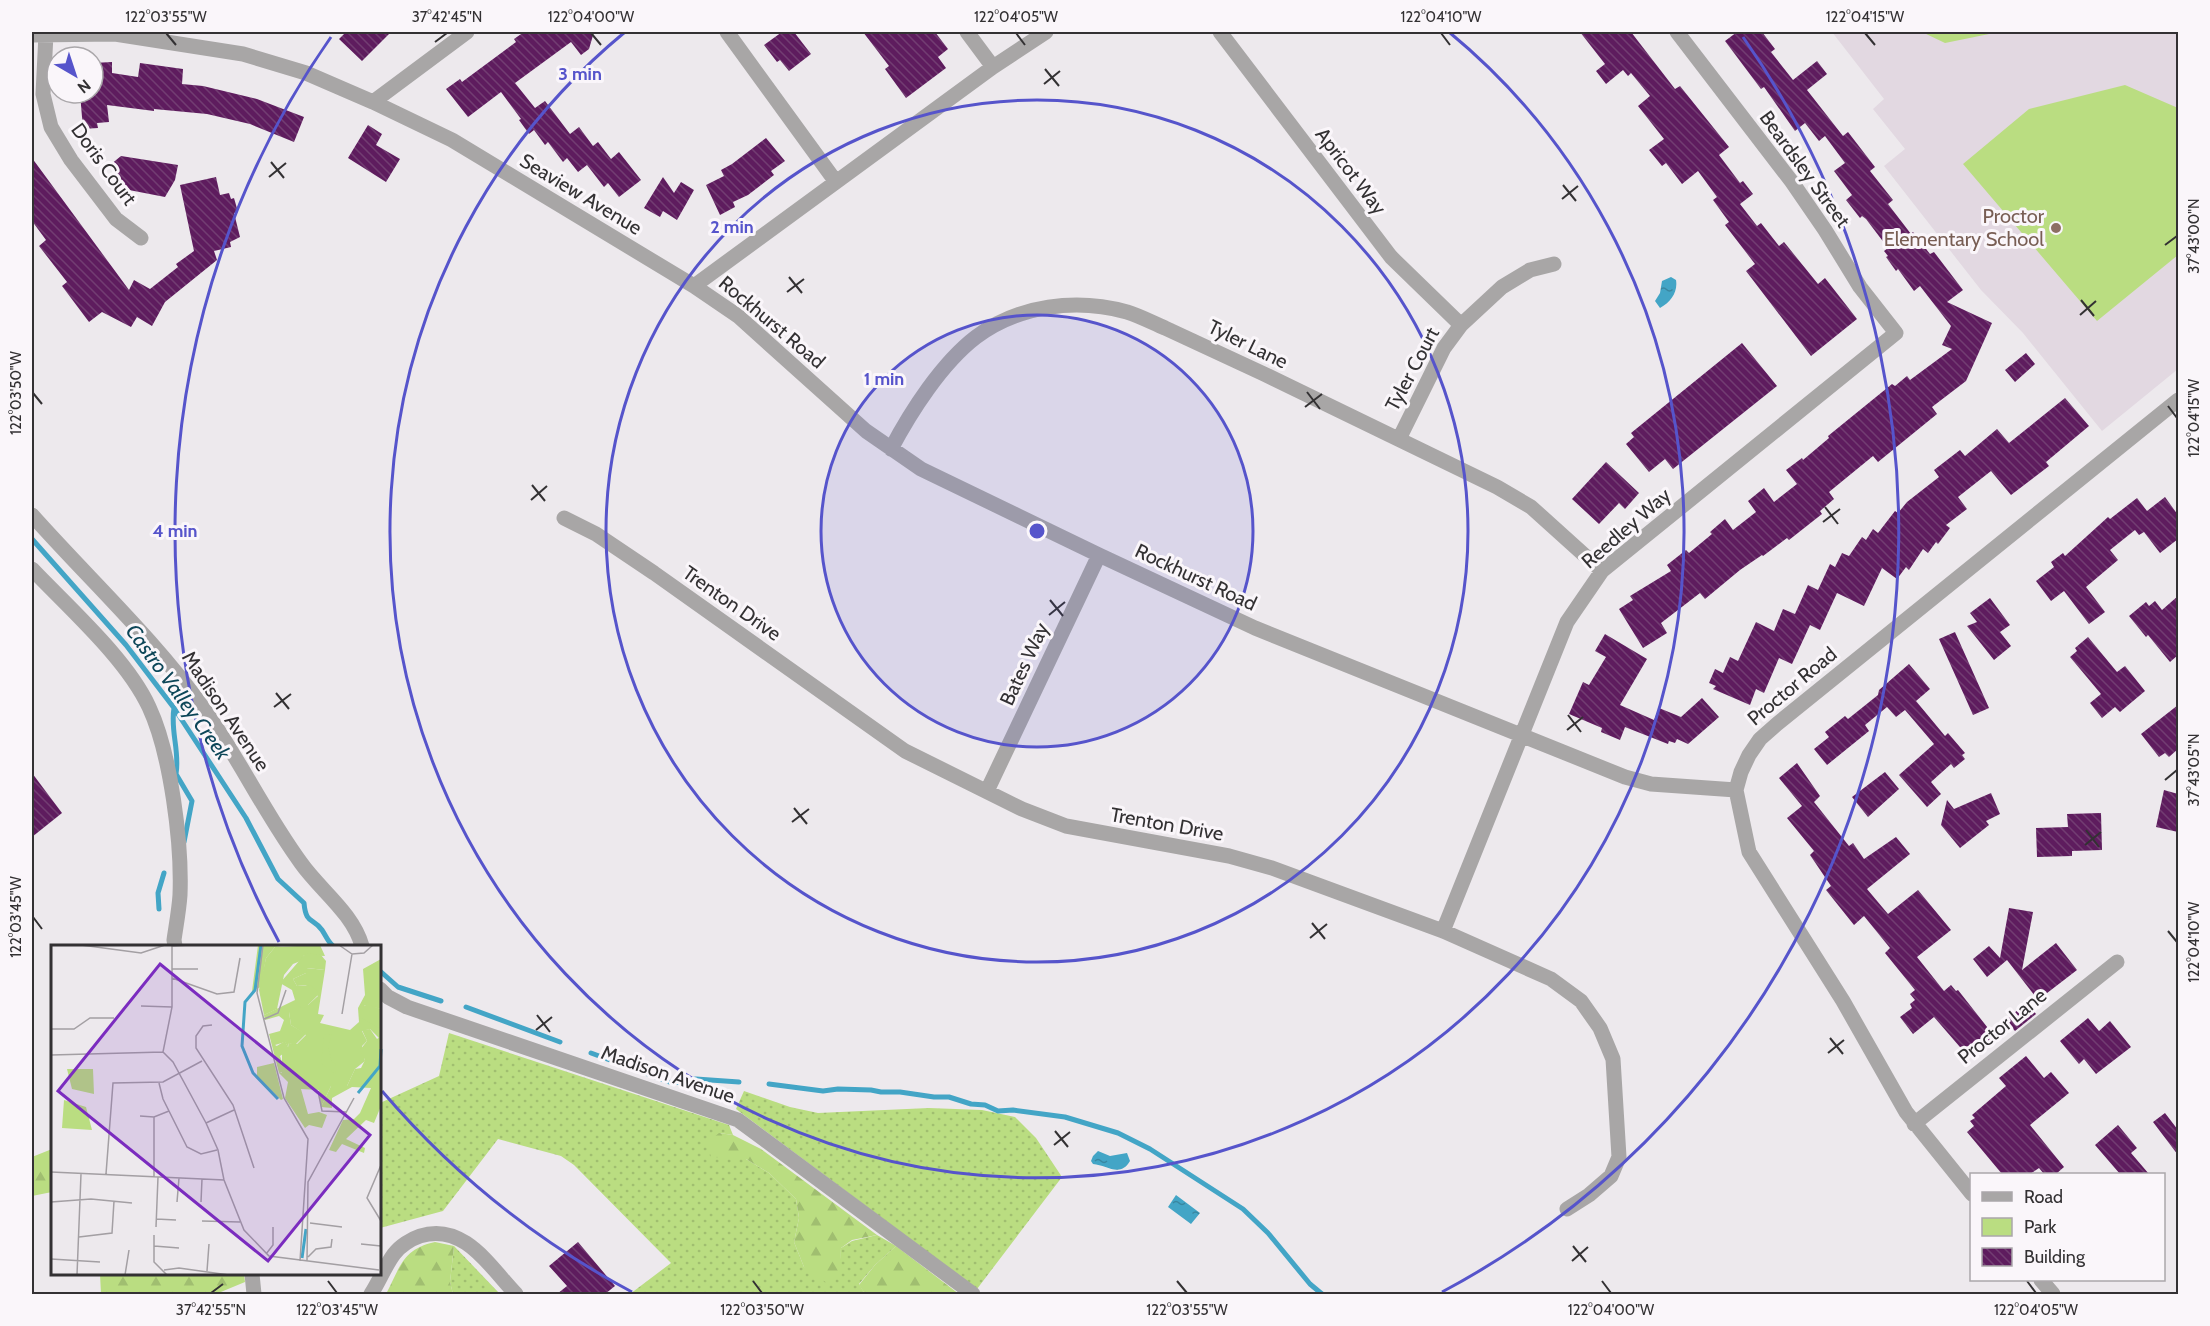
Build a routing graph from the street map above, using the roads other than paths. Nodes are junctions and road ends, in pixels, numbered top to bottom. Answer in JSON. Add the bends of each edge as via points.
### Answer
{"nodes":[{"id":1,"x":467,"y":32,"type":"edge"},
{"id":2,"x":727,"y":32,"type":"edge"},
{"id":3,"x":967,"y":32,"type":"edge"},
{"id":4,"x":1046,"y":32,"type":"edge"},
{"id":5,"x":1220,"y":32,"type":"edge"},
{"id":6,"x":1677,"y":32,"type":"edge"},
{"id":7,"x":39,"y":34,"type":"edge"},
{"id":8,"x":993,"y":67,"type":"junction"},
{"id":9,"x":373,"y":102,"type":"junction"},
{"id":10,"x":836,"y":182,"type":"junction"},
{"id":11,"x":141,"y":238,"type":"dead end"},
{"id":12,"x":1554,"y":264,"type":"dead end"},
{"id":13,"x":694,"y":286,"type":"junction"},
{"id":14,"x":1461,"y":326,"type":"junction"},
{"id":15,"x":1896,"y":333,"type":"joint"},
{"id":16,"x":2178,"y":400,"type":"edge"},
{"id":17,"x":1399,"y":439,"type":"junction"},
{"id":18,"x":891,"y":449,"type":"junction"},
{"id":19,"x":32,"y":515,"type":"edge"},
{"id":20,"x":564,"y":519,"type":"dead end"},
{"id":21,"x":1099,"y":555,"type":"junction"},
{"id":22,"x":32,"y":569,"type":"edge"},
{"id":23,"x":1602,"y":572,"type":"junction"},
{"id":24,"x":1521,"y":735,"type":"junction"},
{"id":25,"x":1736,"y":790,"type":"junction"},
{"id":26,"x":987,"y":791,"type":"junction"},
{"id":27,"x":1443,"y":931,"type":"junction"},
{"id":28,"x":175,"y":945,"type":"edge"},
{"id":29,"x":362,"y":945,"type":"edge"},
{"id":30,"x":2116,"y":962,"type":"dead end"},
{"id":31,"x":381,"y":990,"type":"edge"},
{"id":32,"x":1914,"y":1124,"type":"junction"},
{"id":33,"x":1970,"y":1193,"type":"edge"},
{"id":34,"x":1567,"y":1209,"type":"dead end"},
{"id":35,"x":252,"y":1275,"type":"edge"},
{"id":36,"x":2042,"y":1281,"type":"edge"},
{"id":37,"x":254,"y":1294,"type":"edge"},
{"id":38,"x":371,"y":1294,"type":"edge"},
{"id":39,"x":516,"y":1294,"type":"edge"},
{"id":40,"x":973,"y":1294,"type":"edge"},
{"id":41,"x":2053,"y":1294,"type":"edge"}],
"edges":[{"from":1,"to":9,"type":"street"},
{"from":2,"to":10,"type":"street"},
{"from":3,"to":8,"type":"street"},
{"from":4,"to":8,"type":"street"},
{"from":5,"to":14,"type":"street","name":"Apricot Way","via":[[1391,257]]},
{"from":6,"to":15,"type":"street","name":"Beardsley Street","via":[[1792,182],[1860,287]]},
{"from":7,"to":9,"type":"street","name":"Seaview Avenue","via":[[115,34],[243,54],[306,73]]},
{"from":7,"to":11,"type":"street","name":"Doris Court","via":[[43,94],[51,126],[71,160],[116,219]]},
{"from":8,"to":10,"type":"street"},
{"from":9,"to":13,"type":"street","name":"Seaview Avenue","via":[[452,140]]},
{"from":10,"to":13,"type":"street"},
{"from":12,"to":14,"type":"street","name":"Tyler Court","via":[[1530,270],[1502,287]]},
{"from":13,"to":18,"type":"street","name":"Rockhurst Road","via":[[738,316]]},
{"from":14,"to":17,"type":"street","name":"Tyler Court","via":[[1444,348]]},
{"from":15,"to":23,"type":"street","name":"Reedley Way"},
{"from":16,"to":25,"type":"street","name":"Proctor Road","via":[[1777,724],[1749,755]]},
{"from":17,"to":18,"type":"street","name":"Tyler Lane","via":[[1129,313],[1099,306],[1068,305],[1037,309],[976,337],[951,360]]},
{"from":17,"to":23,"type":"street","name":"Tyler Lane","via":[[1531,507]]},
{"from":18,"to":21,"type":"street","name":"Rockhurst Road","via":[[921,468]]},
{"from":19,"to":29,"type":"street","name":"Madison Avenue","via":[[166,658],[205,711],[300,862],[348,916]]},
{"from":20,"to":26,"type":"street","name":"Trenton Drive","via":[[596,534],[654,573],[905,751]]},
{"from":21,"to":24,"type":"street","name":"Rockhurst Road","via":[[1301,647]]},
{"from":21,"to":26,"type":"street","name":"Bates Way"},
{"from":22,"to":28,"type":"street","via":[[105,645],[149,707],[167,768],[179,840],[180,896]]},
{"from":23,"to":24,"type":"street","name":"Reedley Way","via":[[1567,622]]},
{"from":24,"to":25,"type":"street","name":"Rockhurst Road","via":[[1637,781]]},
{"from":24,"to":27,"type":"street","name":"Reedley Way"},
{"from":25,"to":32,"type":"street","via":[[1749,852]]},
{"from":26,"to":27,"type":"street","name":"Trenton Drive","via":[[1065,826],[1229,856]]},
{"from":27,"to":34,"type":"street","name":"Trenton Drive","via":[[1551,979],[1581,1001],[1600,1028],[1614,1059],[1619,1157],[1611,1176]]},
{"from":30,"to":32,"type":"street","name":"Proctor Lane"},
{"from":31,"to":40,"type":"street","name":"Madison Avenue","via":[[407,1007],[738,1120]]},
{"from":32,"to":33,"type":"street"},
{"from":35,"to":37,"type":"street"},
{"from":36,"to":41,"type":"street"},
{"from":38,"to":39,"type":"street","via":[[395,1253],[412,1238],[429,1233],[447,1233],[466,1242]]}]}
